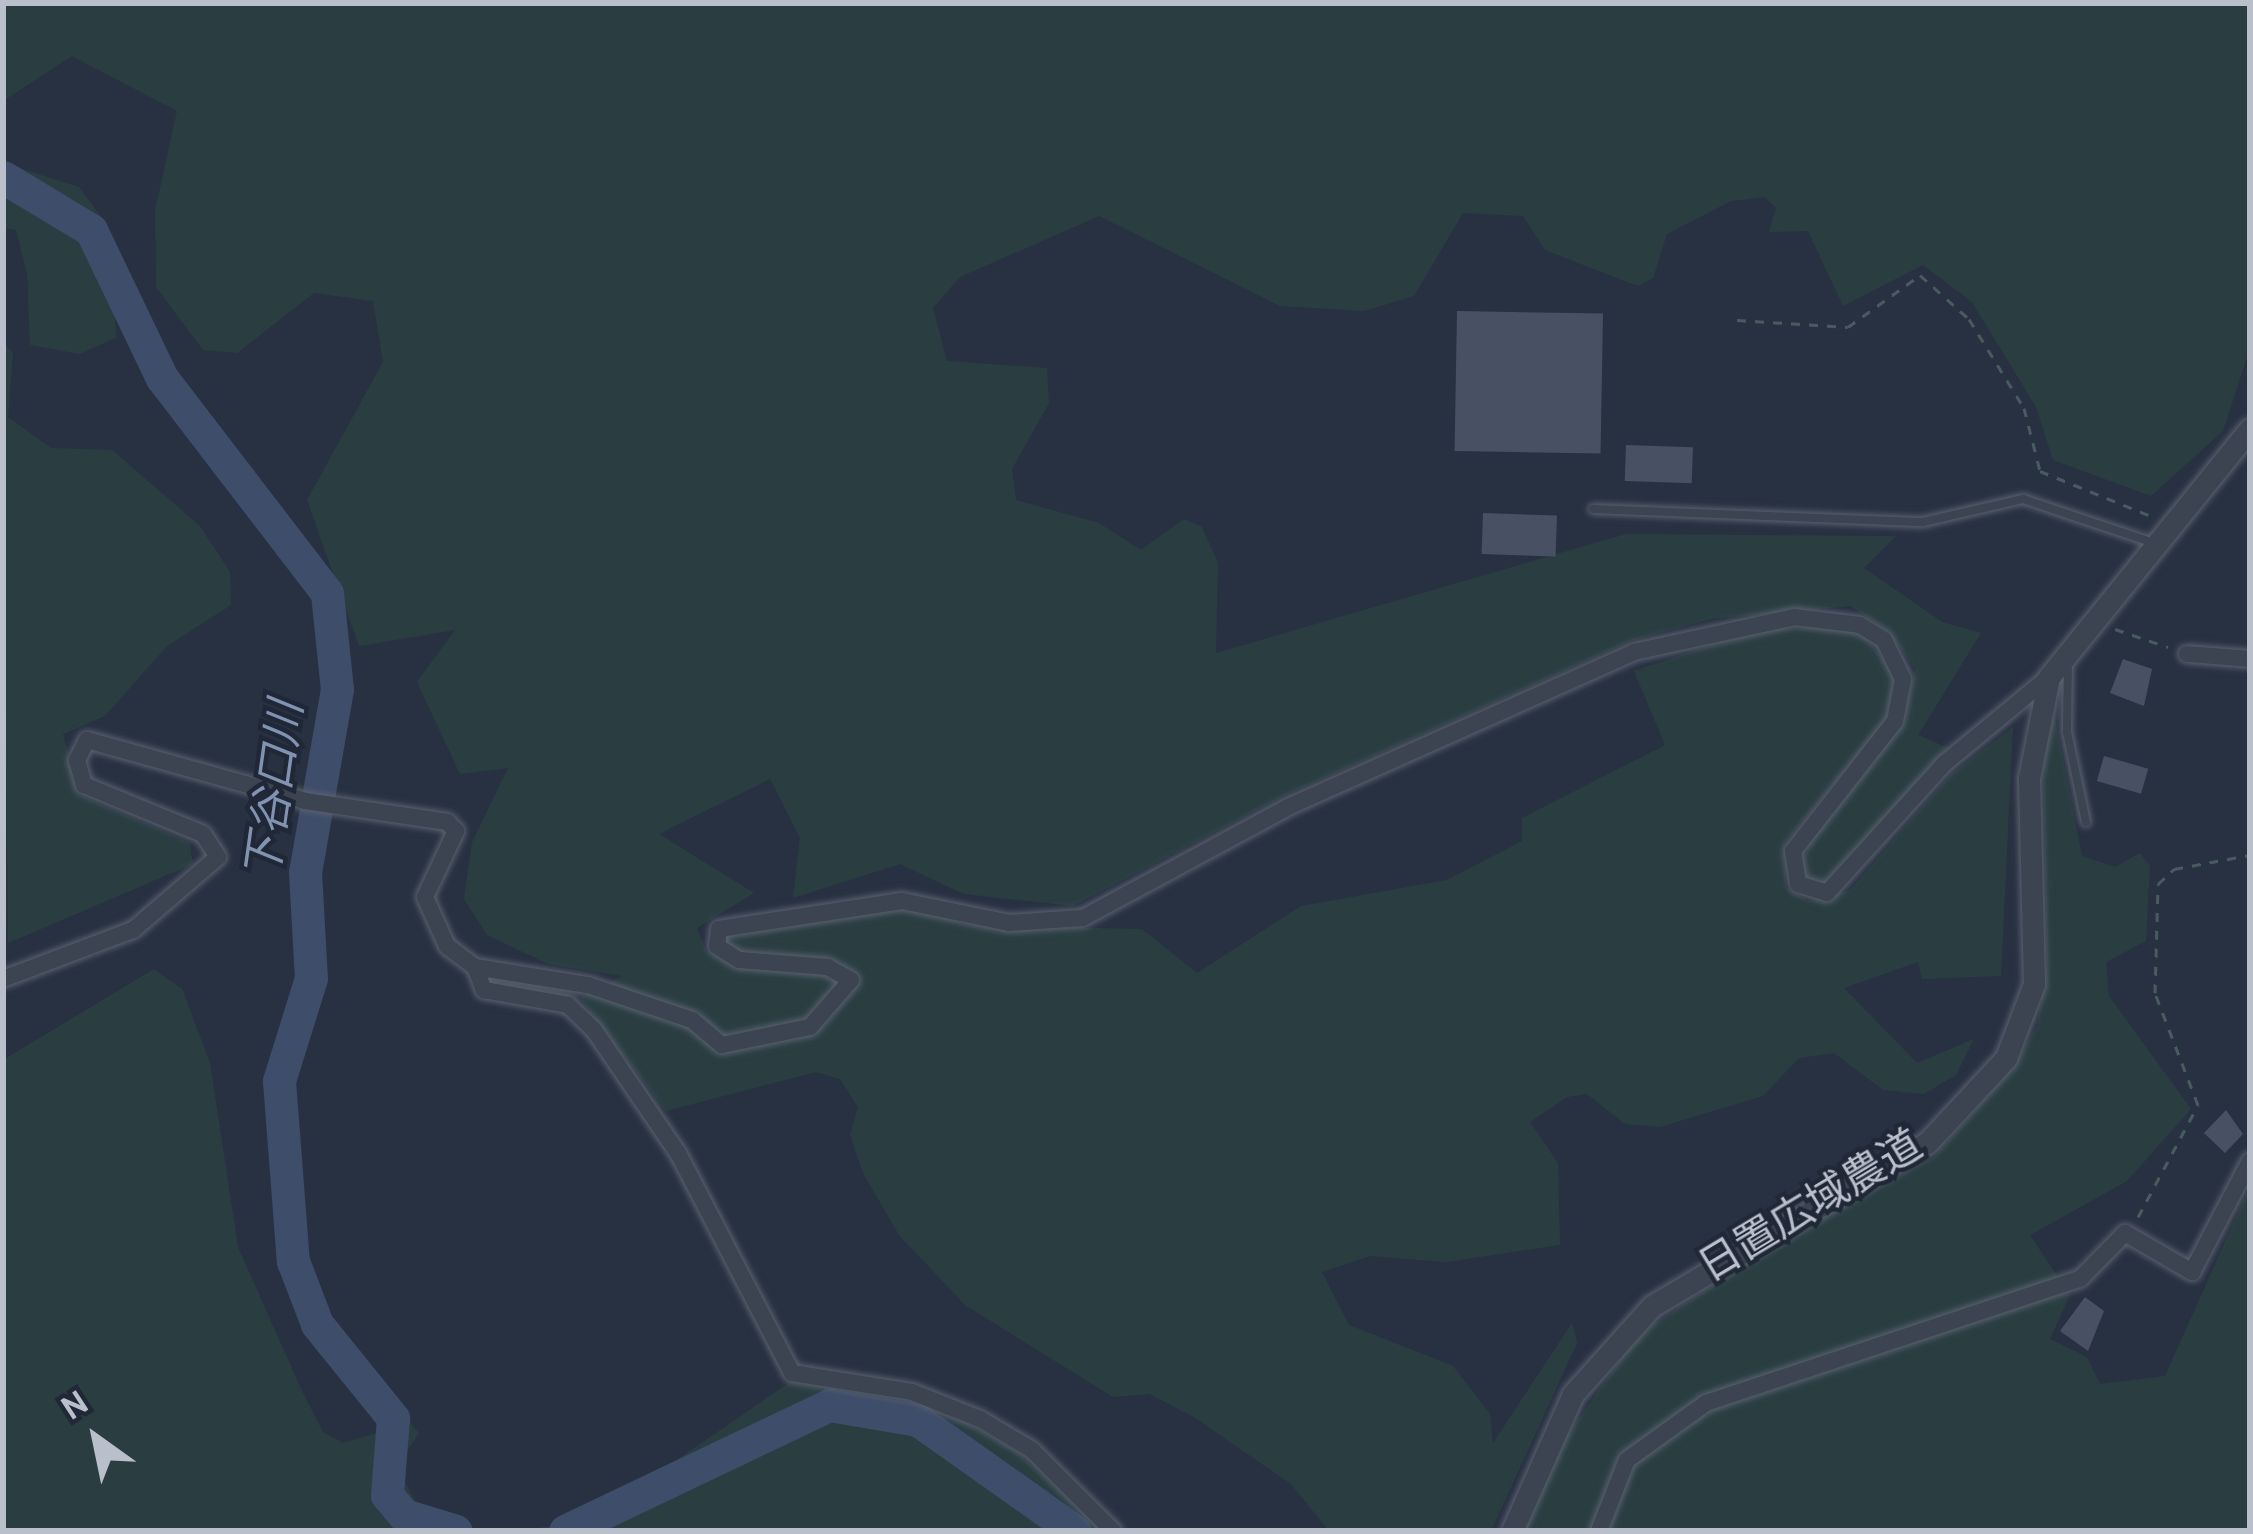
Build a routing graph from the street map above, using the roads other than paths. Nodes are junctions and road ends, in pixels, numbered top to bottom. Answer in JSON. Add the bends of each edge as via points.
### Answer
{"nodes":[{"id":1,"x":2250,"y":429,"type":"edge"},
{"id":2,"x":1593,"y":508,"type":"dead end"},
{"id":3,"x":2153,"y":543,"type":"junction"},
{"id":4,"x":2064,"y":650,"type":"junction"},
{"id":5,"x":2187,"y":654,"type":"road end"},
{"id":6,"x":2250,"y":659,"type":"edge"},
{"id":7,"x":2049,"y":677,"type":"junction"},
{"id":8,"x":2086,"y":822,"type":"dead end"},
{"id":9,"x":475,"y":967,"type":"junction"},
{"id":10,"x":3,"y":979,"type":"edge"},
{"id":11,"x":2250,"y":1161,"type":"edge"},
{"id":12,"x":1113,"y":1531,"type":"edge"},
{"id":13,"x":1512,"y":1531,"type":"edge"},
{"id":14,"x":1598,"y":1531,"type":"edge"}],
"edges":[{"from":1,"to":3,"type":"street","name":"日置広域農道"},
{"from":2,"to":3,"type":"lane","via":[[1923,522],[2023,499]]},
{"from":3,"to":4,"type":"street","name":"日置広域農道"},
{"from":4,"to":7,"type":"street","name":"日置広域農道"},
{"from":4,"to":8,"type":"lane"},
{"from":5,"to":6,"type":"street"},
{"from":7,"to":9,"type":"street","via":[[1945,763],[1827,893],[1798,884],[1793,851],[1895,721],[1903,679],[1884,640],[1860,625],[1794,617],[1634,652],[1288,807],[1083,918],[1009,922],[902,901],[718,929],[717,946],[739,960],[828,967],[851,980],[834,1010],[776,1040],[722,1045],[692,1020],[587,985]]},
{"from":7,"to":13,"type":"street","name":"日置広域農道","via":[[2029,778],[2034,984],[2006,1058],[1928,1142],[1652,1306],[1574,1394]]},
{"from":9,"to":10,"type":"street","via":[[425,915],[456,831],[305,801],[87,740],[77,760],[84,785],[202,834],[218,857],[133,930]]},
{"from":9,"to":12,"type":"street","via":[[484,990],[568,1005],[594,1030],[678,1153],[792,1373],[912,1391],[980,1419],[1032,1450]]},
{"from":11,"to":14,"type":"street","via":[[2192,1272],[2125,1233],[2081,1278],[1706,1403],[1627,1460]]}]}
